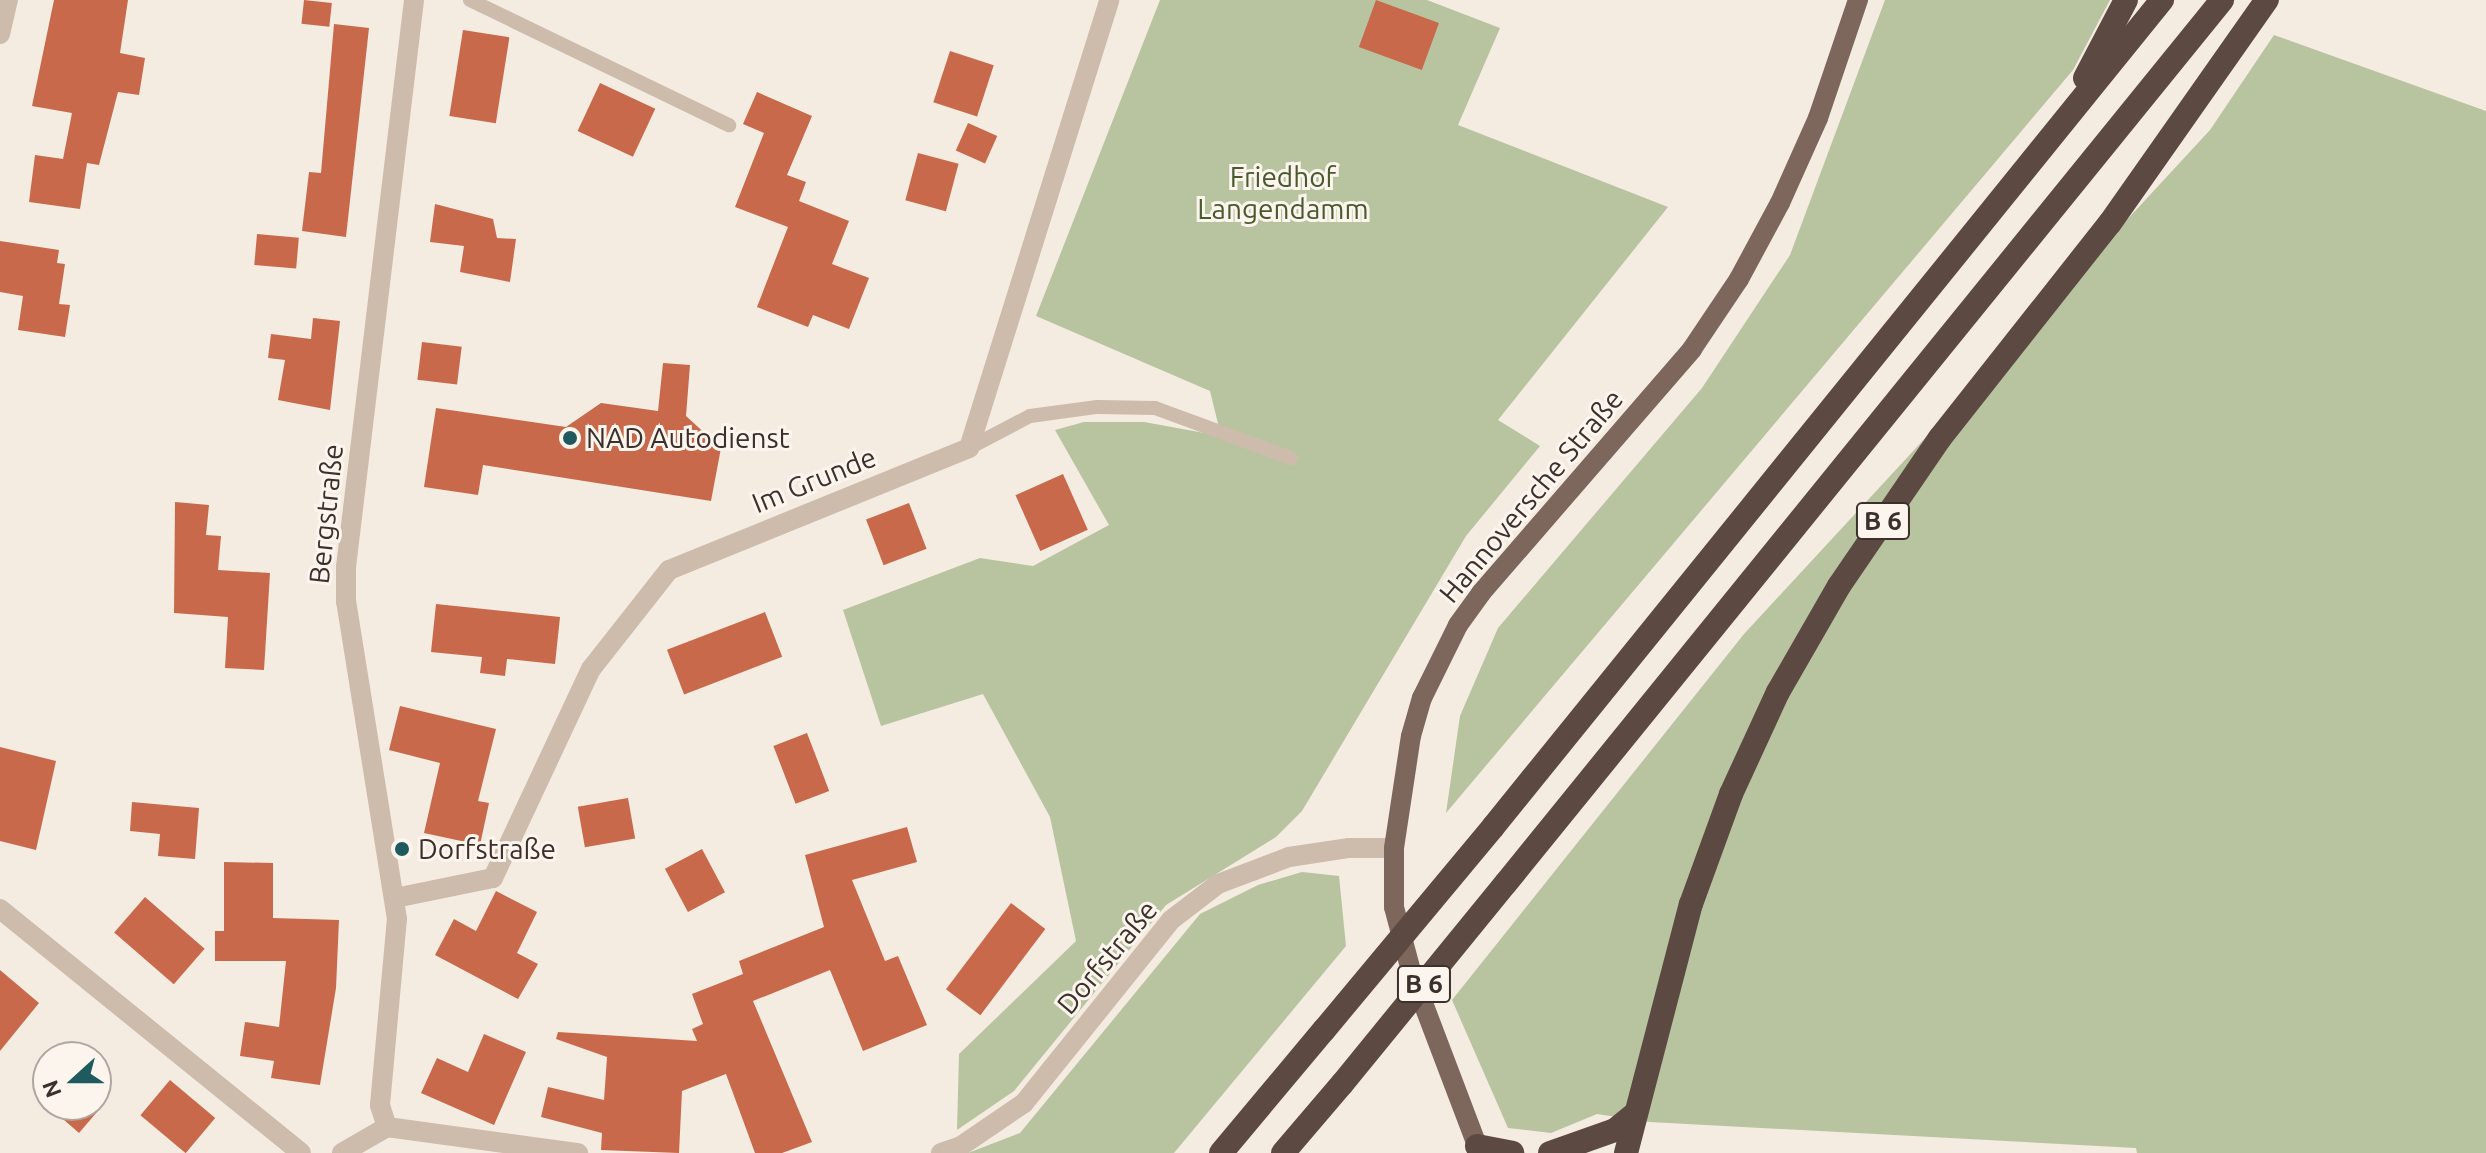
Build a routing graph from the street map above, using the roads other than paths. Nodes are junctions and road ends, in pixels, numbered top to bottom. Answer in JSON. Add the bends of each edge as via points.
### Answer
{"nodes":[{"id":1,"x":414,"y":0,"type":"edge"},
{"id":2,"x":470,"y":0,"type":"edge"},
{"id":3,"x":1109,"y":0,"type":"edge"},
{"id":4,"x":1858,"y":0,"type":"edge"},
{"id":5,"x":2126,"y":0,"type":"edge"},
{"id":6,"x":2162,"y":0,"type":"edge"},
{"id":7,"x":2222,"y":0,"type":"edge"},
{"id":8,"x":2267,"y":0,"type":"edge"},
{"id":9,"x":5,"y":2,"type":"edge"},
{"id":10,"x":0,"y":34,"type":"edge"},
{"id":11,"x":729,"y":125,"type":"dead end"},
{"id":12,"x":2060,"y":127,"type":"junction"},
{"id":13,"x":969,"y":448,"type":"junction"},
{"id":14,"x":1291,"y":458,"type":"dead end"},
{"id":15,"x":1394,"y":848,"type":"junction"},
{"id":16,"x":395,"y":898,"type":"junction"},
{"id":17,"x":0,"y":909,"type":"edge"},
{"id":18,"x":1635,"y":1114,"type":"junction"},
{"id":19,"x":387,"y":1127,"type":"junction"},
{"id":20,"x":1479,"y":1150,"type":"edge"},
{"id":21,"x":301,"y":1153,"type":"edge"},
{"id":22,"x":342,"y":1153,"type":"edge"},
{"id":23,"x":578,"y":1153,"type":"edge"},
{"id":24,"x":941,"y":1153,"type":"edge"},
{"id":25,"x":1221,"y":1153,"type":"edge"},
{"id":26,"x":1283,"y":1153,"type":"edge"},
{"id":27,"x":1512,"y":1153,"type":"edge"},
{"id":28,"x":1550,"y":1153,"type":"edge"},
{"id":29,"x":1626,"y":1153,"type":"edge"}],
"edges":[{"from":1,"to":16,"type":"street","name":"Bergstraße","via":[[346,567],[346,602]]},
{"from":2,"to":11,"type":"lane"},
{"from":3,"to":13,"type":"street"},
{"from":4,"to":15,"type":"main road","name":"Hannoversche Straße","via":[[1818,118],[1739,279],[1692,349],[1481,593],[1438,661],[1411,736]]},
{"from":5,"to":12,"type":"highway"},
{"from":6,"to":12,"type":"highway","number":"B 6"},
{"from":7,"to":26,"type":"highway","number":"B 6","bridge":true},
{"from":8,"to":18,"type":"highway","number":"B 6","via":[[2110,223],[1940,438],[1839,586],[1778,692],[1731,794],[1691,904]]},
{"from":9,"to":10,"type":"street"},
{"from":12,"to":25,"type":"highway","number":"B 6","bridge":true,"via":[[1493,827]]},
{"from":13,"to":14,"type":"lane","via":[[1030,416],[1097,407],[1155,408]]},
{"from":13,"to":16,"type":"street","name":"Im Grunde","via":[[669,570],[591,669],[493,878]]},
{"from":15,"to":20,"type":"main road","name":"Hannoversche Straße","via":[[1394,907],[1411,971]]},
{"from":15,"to":24,"type":"street","name":"Dorfstraße","via":[[1289,857],[1218,884],[1171,920],[1024,1103],[961,1146]]},
{"from":16,"to":19,"type":"street","name":"Bergstraße","via":[[398,937],[380,1105]]},
{"from":17,"to":21,"type":"street"},
{"from":18,"to":28,"type":"highway","via":[[1615,1130]]},
{"from":18,"to":29,"type":"highway","number":"B 6"},
{"from":19,"to":22,"type":"street"},
{"from":19,"to":23,"type":"street"},
{"from":20,"to":27,"type":"highway"}]}
